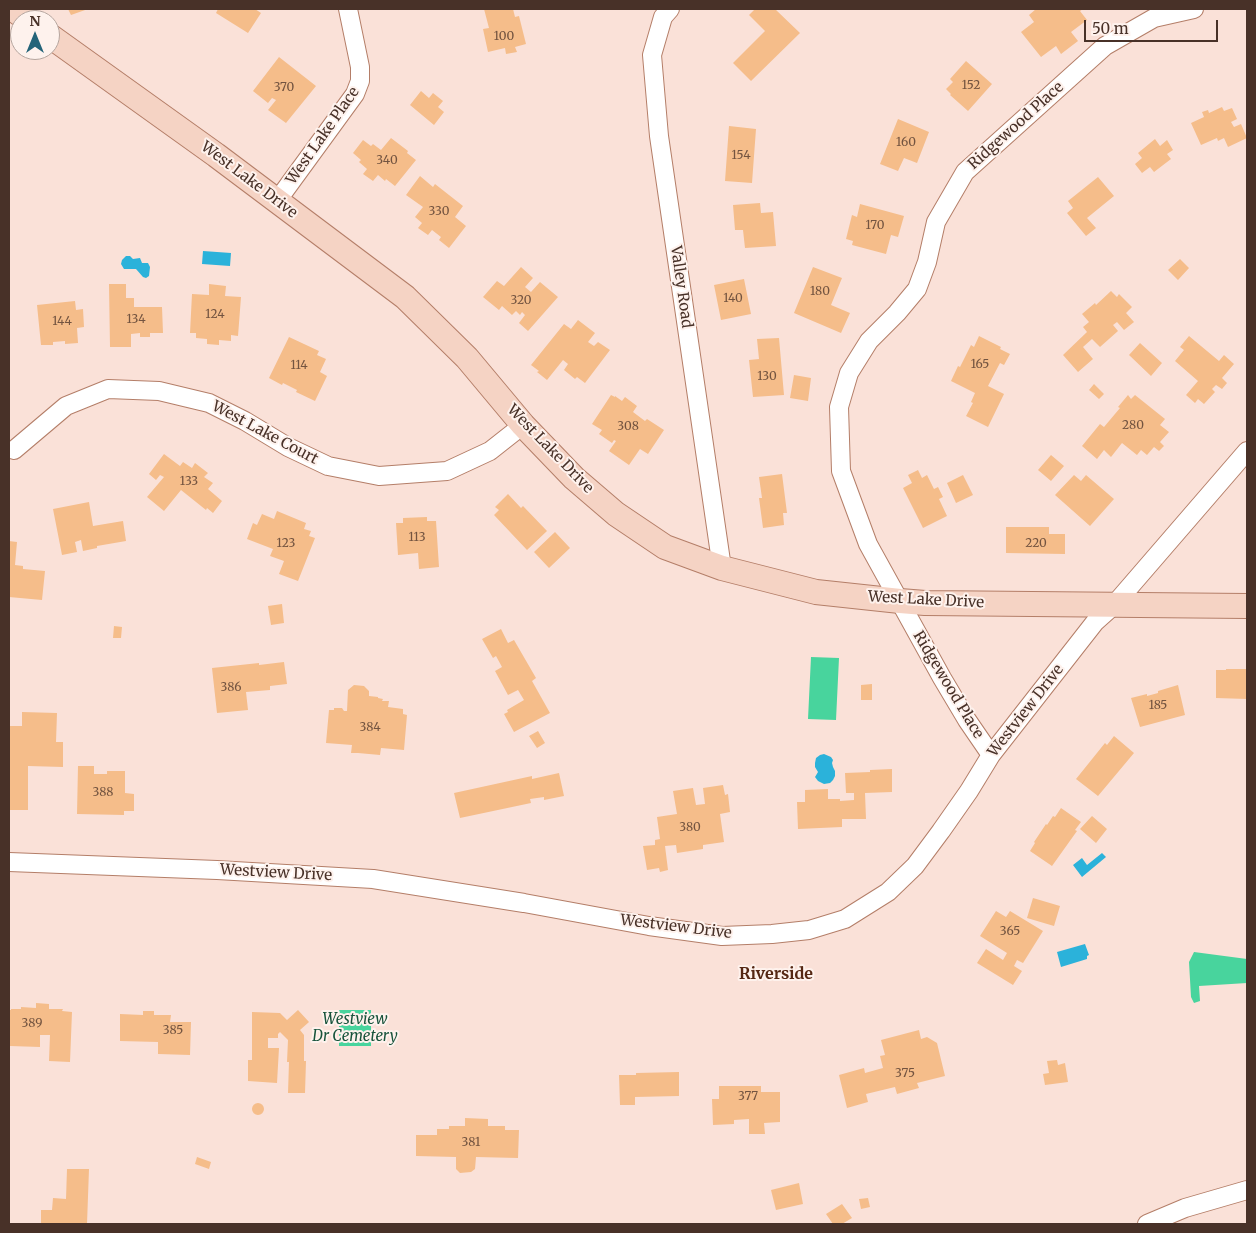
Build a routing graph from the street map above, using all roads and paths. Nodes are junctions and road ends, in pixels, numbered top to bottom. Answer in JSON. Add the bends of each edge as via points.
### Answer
{"nodes":[{"id":1,"x":348,"y":9,"type":"edge"},
{"id":2,"x":670,"y":9,"type":"edge"},
{"id":3,"x":1194,"y":9,"type":"edge"},
{"id":4,"x":60,"y":43,"type":"edge"},
{"id":5,"x":277,"y":201,"type":"junction"},
{"id":6,"x":522,"y":425,"type":"junction"},
{"id":7,"x":14,"y":450,"type":"dead end"},
{"id":8,"x":1247,"y":451,"type":"edge"},
{"id":9,"x":722,"y":568,"type":"junction"},
{"id":10,"x":900,"y":601,"type":"junction"},
{"id":11,"x":1114,"y":605,"type":"junction"},
{"id":12,"x":1247,"y":606,"type":"edge"},
{"id":13,"x":991,"y":755,"type":"junction"},
{"id":14,"x":9,"y":862,"type":"edge"},
{"id":15,"x":1247,"y":1190,"type":"edge"},
{"id":16,"x":1147,"y":1224,"type":"edge"}],
"edges":[{"from":1,"to":5,"type":"street","name":"West Lake Place","via":[[360,81],[355,94]]},
{"from":2,"to":9,"type":"street","name":"Valley Road","via":[[663,17],[652,55],[658,127]]},
{"from":3,"to":10,"type":"street","name":"Ridgewood Place","via":[[1154,18],[1105,46],[965,172],[936,222],[917,288],[868,341],[848,373],[839,407],[841,471],[868,544]]},
{"from":4,"to":5,"type":"main road","name":"West Lake Drive"},
{"from":5,"to":6,"type":"main road","name":"West Lake Drive","via":[[405,297],[467,358]]},
{"from":6,"to":7,"type":"street","name":"West Lake Court","via":[[490,451],[447,471],[378,476],[328,466],[209,403],[159,391],[108,389],[66,406]]},
{"from":6,"to":9,"type":"main road","name":"West Lake Drive","via":[[574,478],[616,514],[665,547]]},
{"from":8,"to":11,"type":"street","name":"Westview Drive"},
{"from":9,"to":10,"type":"main road","name":"West Lake Drive","via":[[816,592]]},
{"from":10,"to":11,"type":"main road","name":"West Lake Drive"},
{"from":10,"to":13,"type":"street","name":"Ridgewood Place","via":[[942,678]]},
{"from":11,"to":12,"type":"main road","name":"West Lake Drive"},
{"from":11,"to":13,"type":"street","name":"Westview Drive","via":[[1095,622]]},
{"from":13,"to":14,"type":"street","name":"Westview Drive","via":[[931,845],[888,892],[845,919],[808,930],[772,934],[706,934],[373,879]]},
{"from":15,"to":16,"type":"street","via":[[1186,1208]]}]}
